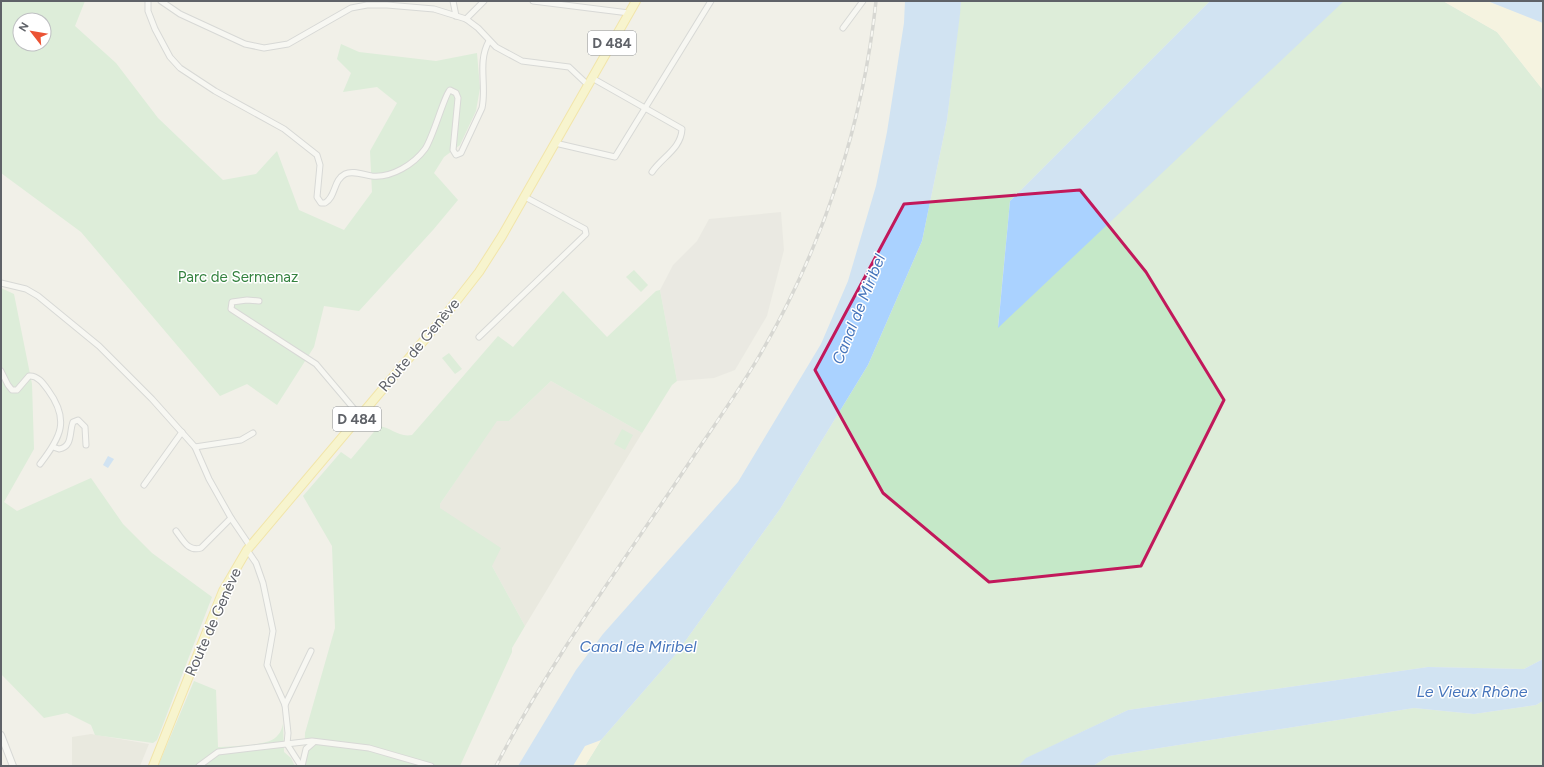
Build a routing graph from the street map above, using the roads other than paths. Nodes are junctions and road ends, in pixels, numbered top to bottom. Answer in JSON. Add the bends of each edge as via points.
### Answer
{"nodes":[{"id":1,"x":148,"y":1,"type":"edge"},
{"id":2,"x":160,"y":1,"type":"edge"},
{"id":3,"x":453,"y":1,"type":"edge"},
{"id":4,"x":484,"y":1,"type":"edge"},
{"id":5,"x":533,"y":1,"type":"edge"},
{"id":6,"x":636,"y":1,"type":"edge"},
{"id":7,"x":711,"y":1,"type":"edge"},
{"id":8,"x":863,"y":1,"type":"edge"},
{"id":9,"x":629,"y":13,"type":"junction"},
{"id":10,"x":456,"y":16,"type":"junction"},
{"id":11,"x":466,"y":19,"type":"junction"},
{"id":12,"x":843,"y":28,"type":"dead end"},
{"id":13,"x":489,"y":41,"type":"junction"},
{"id":14,"x":590,"y":81,"type":"junction"},
{"id":15,"x":646,"y":108,"type":"junction"},
{"id":16,"x":555,"y":143,"type":"junction"},
{"id":17,"x":652,"y":172,"type":"dead end"},
{"id":18,"x":525,"y":197,"type":"junction"},
{"id":19,"x":1,"y":283,"type":"edge"},
{"id":20,"x":259,"y":301,"type":"dead end"},
{"id":21,"x":479,"y":337,"type":"dead end"},
{"id":22,"x":1,"y":371,"type":"edge"},
{"id":23,"x":360,"y":416,"type":"junction"},
{"id":24,"x":182,"y":432,"type":"junction"},
{"id":25,"x":253,"y":433,"type":"dead end"},
{"id":26,"x":86,"y":445,"type":"dead end"},
{"id":27,"x":54,"y":447,"type":"junction"},
{"id":28,"x":195,"y":447,"type":"junction"},
{"id":29,"x":40,"y":464,"type":"dead end"},
{"id":30,"x":144,"y":485,"type":"dead end"},
{"id":31,"x":231,"y":518,"type":"junction"},
{"id":32,"x":176,"y":531,"type":"dead end"},
{"id":33,"x":248,"y":548,"type":"junction"},
{"id":34,"x":312,"y":651,"type":"dead end"},
{"id":35,"x":285,"y":705,"type":"junction"},
{"id":36,"x":1,"y":735,"type":"edge"},
{"id":37,"x":314,"y":742,"type":"junction"},
{"id":38,"x":287,"y":744,"type":"junction"},
{"id":39,"x":13,"y":766,"type":"edge"},
{"id":40,"x":152,"y":766,"type":"edge"},
{"id":41,"x":199,"y":766,"type":"edge"},
{"id":42,"x":301,"y":766,"type":"edge"},
{"id":43,"x":431,"y":766,"type":"edge"}],
"edges":[{"from":1,"to":13,"type":"street","via":[[148,11],[155,29],[180,68],[215,92],[284,129],[317,155],[320,165],[317,197],[321,203],[330,198],[344,174],[389,174],[413,161],[429,143],[450,90],[456,93],[458,98],[453,150],[456,155],[461,153],[484,100],[483,57]]},
{"from":2,"to":10,"type":"street","via":[[180,14],[245,44],[264,48],[288,44],[351,8],[367,5],[434,9]]},
{"from":3,"to":10,"type":"street"},
{"from":4,"to":11,"type":"street"},
{"from":5,"to":9,"type":"street"},
{"from":6,"to":9,"type":"main road","name":"Route de Genève","number":"D 484"},
{"from":7,"to":15,"type":"street"},
{"from":8,"to":12,"type":"street"},
{"from":9,"to":14,"type":"main road","name":"Route de Genève","number":"D 484"},
{"from":10,"to":11,"type":"street"},
{"from":11,"to":13,"type":"street"},
{"from":13,"to":14,"type":"street","via":[[522,61],[569,67]]},
{"from":14,"to":15,"type":"street"},
{"from":14,"to":16,"type":"main road","name":"Route de Genève","number":"D 484"},
{"from":15,"to":16,"type":"street","via":[[615,157]]},
{"from":15,"to":17,"type":"street","via":[[680,127],[682,134]]},
{"from":16,"to":18,"type":"main road","name":"Route de Genève","number":"D 484"},
{"from":18,"to":21,"type":"street","via":[[585,229],[585,238]]},
{"from":18,"to":23,"type":"main road","name":"Route de Genève","number":"D 484","via":[[479,272]]},
{"from":19,"to":24,"type":"street","via":[[32,292],[99,346]]},
{"from":20,"to":23,"type":"street","via":[[232,302],[231,309],[316,364]]},
{"from":22,"to":27,"type":"street","via":[[12,390],[17,390],[25,379],[32,375],[49,392],[62,419]]},
{"from":23,"to":33,"type":"main road","name":"Route de Genève","number":"D 484"},
{"from":24,"to":28,"type":"street"},
{"from":24,"to":30,"type":"street"},
{"from":25,"to":28,"type":"street","via":[[241,440]]},
{"from":26,"to":27,"type":"street","via":[[85,427],[78,420],[73,422],[70,440],[65,446],[59,449]]},
{"from":27,"to":29,"type":"street"},
{"from":28,"to":31,"type":"street"},
{"from":31,"to":32,"type":"street","via":[[201,548],[188,547]]},
{"from":31,"to":33,"type":"street"},
{"from":33,"to":35,"type":"street","via":[[263,583],[273,631],[267,665]]},
{"from":33,"to":40,"type":"main road","name":"Route de Genève","number":"D 484","via":[[223,591]]},
{"from":34,"to":35,"type":"street"},
{"from":35,"to":38,"type":"street"},
{"from":36,"to":39,"type":"street"},
{"from":37,"to":38,"type":"street"},
{"from":37,"to":42,"type":"street","via":[[306,748]]},
{"from":37,"to":43,"type":"street","via":[[369,748]]},
{"from":38,"to":41,"type":"street","via":[[218,752]]},
{"from":38,"to":42,"type":"street"}]}
